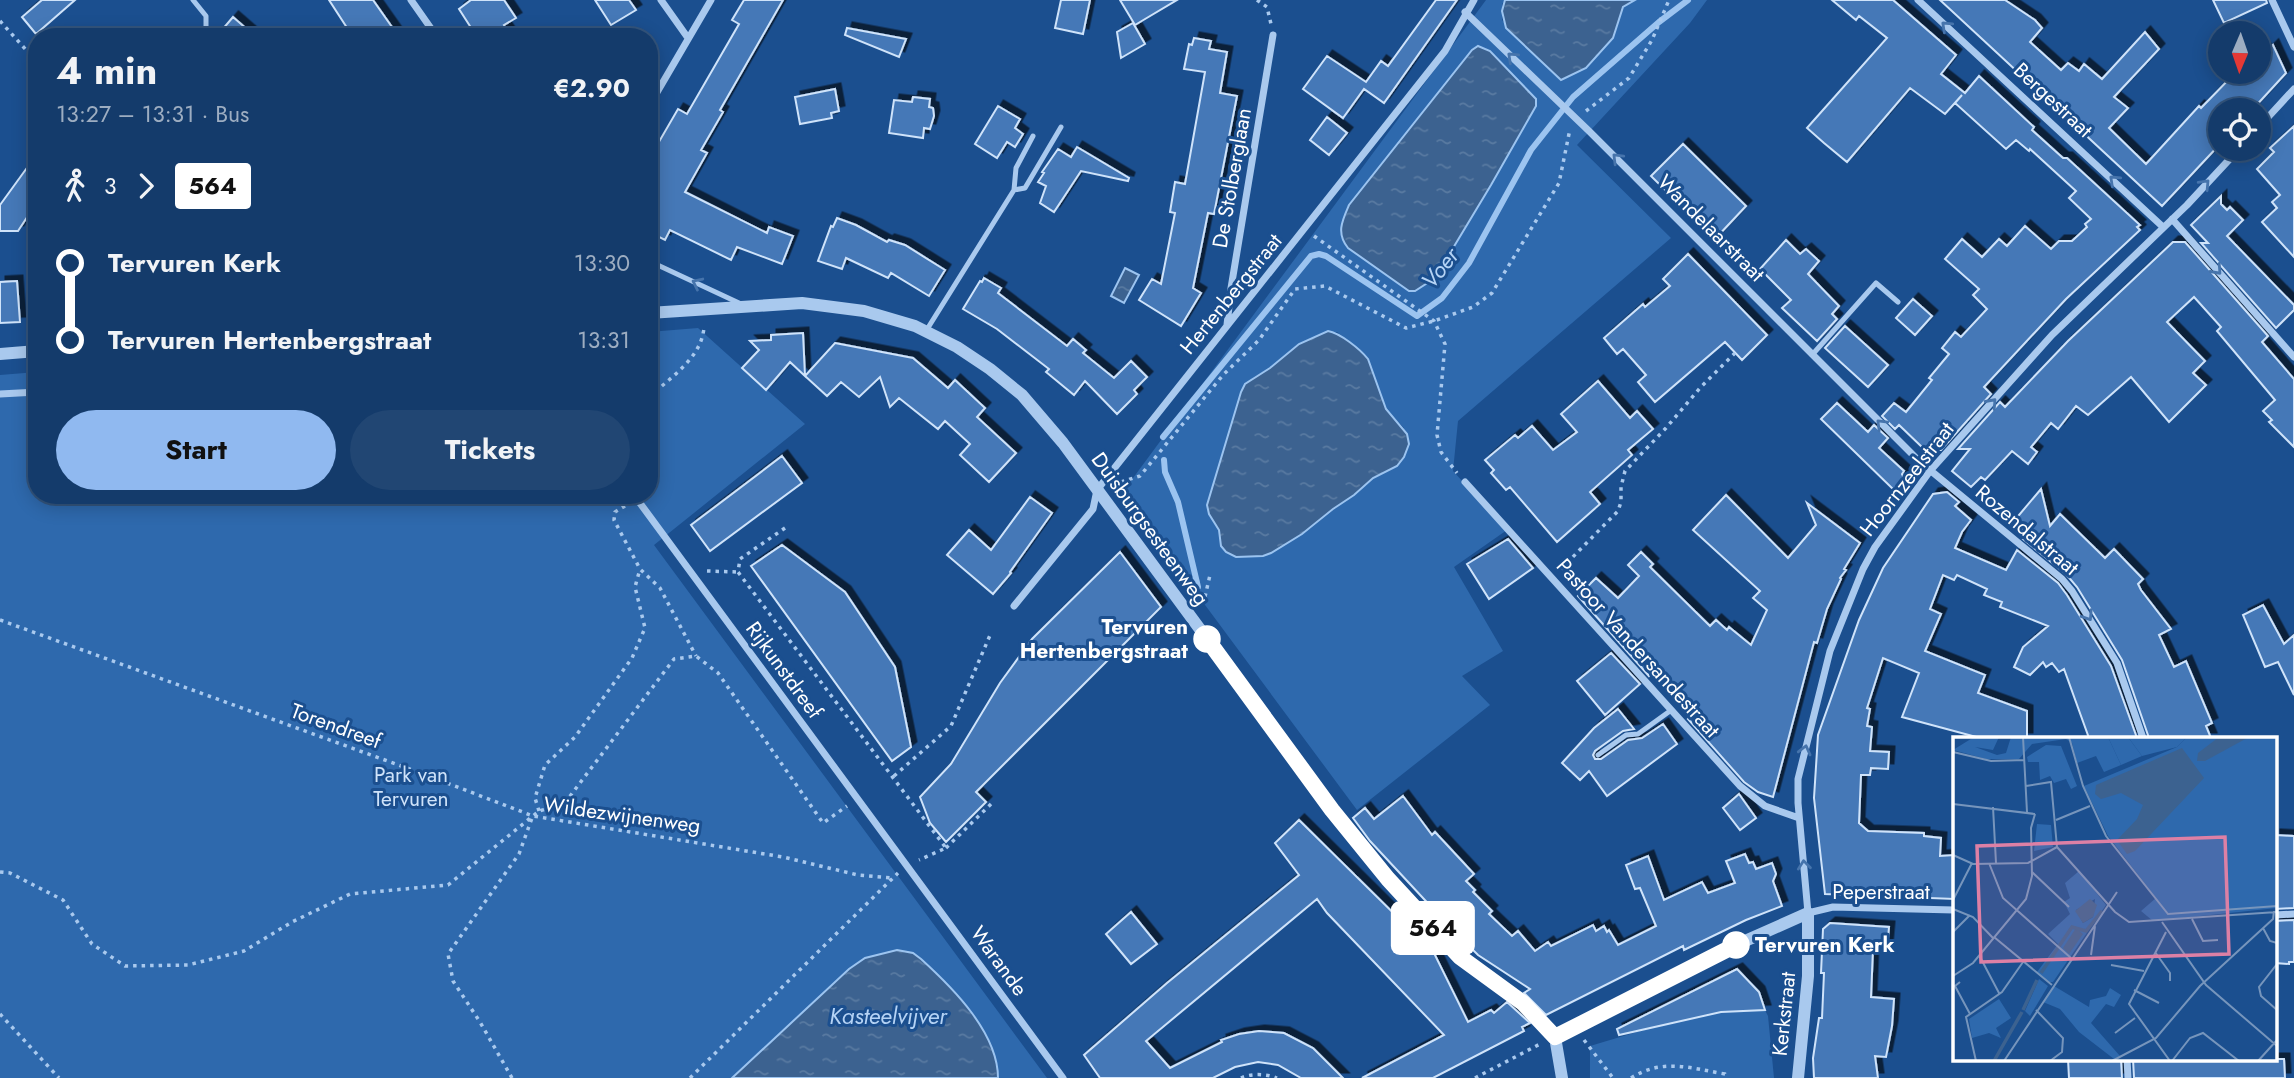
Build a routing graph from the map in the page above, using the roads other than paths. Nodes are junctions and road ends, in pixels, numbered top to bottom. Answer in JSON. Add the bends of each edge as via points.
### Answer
{"nodes":[{"id":1,"x":193,"y":0,"type":"edge"},
{"id":2,"x":411,"y":0,"type":"edge"},
{"id":3,"x":661,"y":0,"type":"edge"},
{"id":4,"x":711,"y":0,"type":"edge"},
{"id":5,"x":1474,"y":0,"type":"edge"},
{"id":6,"x":1918,"y":0,"type":"edge"},
{"id":7,"x":2272,"y":0,"type":"edge"},
{"id":8,"x":1465,"y":12,"type":"junction"},
{"id":9,"x":206,"y":28,"type":"edge"},
{"id":10,"x":431,"y":28,"type":"edge"},
{"id":11,"x":1273,"y":35,"type":"road end"},
{"id":12,"x":688,"y":38,"type":"junction"},
{"id":13,"x":2294,"y":47,"type":"edge"},
{"id":14,"x":2294,"y":89,"type":"edge"},
{"id":15,"x":658,"y":90,"type":"edge"},
{"id":16,"x":2271,"y":114,"type":"edge"},
{"id":17,"x":1061,"y":127,"type":"dead end"},
{"id":18,"x":1033,"y":136,"type":"dead end"},
{"id":19,"x":2228,"y":161,"type":"edge"},
{"id":20,"x":1014,"y":190,"type":"junction"},
{"id":21,"x":2172,"y":219,"type":"junction"},
{"id":22,"x":2163,"y":227,"type":"junction"},
{"id":23,"x":658,"y":265,"type":"edge"},
{"id":24,"x":1898,"y":302,"type":"dead end"},
{"id":25,"x":745,"y":306,"type":"junction"},
{"id":26,"x":658,"y":312,"type":"edge"},
{"id":27,"x":1227,"y":326,"type":"junction"},
{"id":28,"x":926,"y":331,"type":"junction"},
{"id":29,"x":28,"y":352,"type":"edge"},
{"id":30,"x":0,"y":354,"type":"edge"},
{"id":31,"x":1812,"y":355,"type":"junction"},
{"id":32,"x":2294,"y":357,"type":"edge"},
{"id":33,"x":28,"y":392,"type":"edge"},
{"id":34,"x":0,"y":394,"type":"edge"},
{"id":35,"x":1930,"y":471,"type":"junction"},
{"id":36,"x":1465,"y":482,"type":"dead end"},
{"id":37,"x":1097,"y":490,"type":"junction"},
{"id":38,"x":640,"y":504,"type":"edge"},
{"id":39,"x":1014,"y":606,"type":"dead end"},
{"id":40,"x":1670,"y":711,"type":"junction"},
{"id":41,"x":2143,"y":737,"type":"edge"},
{"id":42,"x":1598,"y":755,"type":"dead end"},
{"id":43,"x":1799,"y":818,"type":"junction"},
{"id":44,"x":906,"y":865,"type":"joint"},
{"id":45,"x":1953,"y":910,"type":"edge"},
{"id":46,"x":1808,"y":913,"type":"junction"},
{"id":47,"x":2294,"y":914,"type":"edge"},
{"id":48,"x":2276,"y":915,"type":"edge"},
{"id":49,"x":1555,"y":1037,"type":"junction"},
{"id":50,"x":2127,"y":1060,"type":"edge"},
{"id":51,"x":1063,"y":1078,"type":"edge"},
{"id":52,"x":1562,"y":1078,"type":"edge"},
{"id":53,"x":1798,"y":1078,"type":"edge"},
{"id":54,"x":2128,"y":1078,"type":"edge"}],
"edges":[{"from":1,"to":9,"type":"lane","via":[[206,16]]},
{"from":2,"to":10,"type":"street"},
{"from":3,"to":12,"type":"street"},
{"from":4,"to":12,"type":"street"},
{"from":5,"to":8,"type":"street","name":"Hertenbergstraat"},
{"from":22,"to":6,"type":"street","name":"Bergestraat","one_way":true},
{"from":7,"to":13,"type":"street"},
{"from":8,"to":27,"type":"street","name":"Hertenbergstraat","via":[[1445,51]]},
{"from":31,"to":8,"type":"street","name":"Wandelaarstraat","one_way":true},
{"from":11,"to":27,"type":"street","name":"De Stolberglaan"},
{"from":12,"to":15,"type":"street"},
{"from":14,"to":16,"type":"street"},
{"from":17,"to":20,"type":"lane","via":[[1025,188]]},
{"from":18,"to":20,"type":"lane","via":[[1016,168]]},
{"from":21,"to":19,"type":"street","name":"Hoornzeelstraat","one_way":true},
{"from":20,"to":28,"type":"lane"},
{"from":21,"to":22,"type":"street","name":"Hoornzeelstraat"},
{"from":21,"to":32,"type":"street","one_way":true},
{"from":35,"to":22,"type":"street","name":"Hoornzeelstraat","one_way":true,"via":[[2052,335]]},
{"from":25,"to":23,"type":"lane","name":"Duisburgsesteenweg","one_way":true},
{"from":24,"to":31,"type":"lane","via":[[1876,283]]},
{"from":25,"to":26,"type":"street","name":"Duisburgsesteenweg"},
{"from":25,"to":28,"type":"street","name":"Duisburgsesteenweg","via":[[802,303],[852,309]]},
{"from":27,"to":37,"type":"street","name":"Hertenbergstraat"},
{"from":28,"to":37,"type":"street","name":"Duisburgsesteenweg","via":[[957,347],[1022,395]]},
{"from":29,"to":30,"type":"street"},
{"from":35,"to":31,"type":"street","name":"Wandelaarstraat","one_way":true},
{"from":33,"to":34,"type":"street"},
{"from":35,"to":41,"type":"street","name":"Rozendalstraat","one_way":true,"via":[[2072,591],[2117,663]]},
{"from":43,"to":35,"type":"street","name":"Hoornzeelstraat","one_way":true,"via":[[1798,779],[1830,651],[1875,547]]},
{"from":36,"to":40,"type":"street","name":"Pastoor Vandersandestraat"},
{"from":37,"to":39,"type":"street","name":"Hertenbergstraat","via":[[1093,509]]},
{"from":37,"to":49,"type":"street","name":"Duisburgsesteenweg","via":[[1332,810],[1388,879],[1460,957],[1523,1003]]},
{"from":38,"to":44,"type":"street","name":"Rijkunstdreef"},
{"from":40,"to":42,"type":"lane"},
{"from":40,"to":43,"type":"street","name":"Pastoor Vandersandestraat","via":[[1740,786],[1765,806]]},
{"from":46,"to":43,"type":"street","name":"Hoornzeelstraat","one_way":true},
{"from":44,"to":51,"type":"street","name":"Warande"},
{"from":45,"to":46,"type":"street","name":"Peperstraat","via":[[1833,907]]},
{"from":46,"to":49,"type":"street"},
{"from":46,"to":53,"type":"street","name":"Kerkstraat","via":[[1808,976]]},
{"from":47,"to":48,"type":"street"},
{"from":49,"to":52,"type":"street"},
{"from":50,"to":54,"type":"street"}]}
